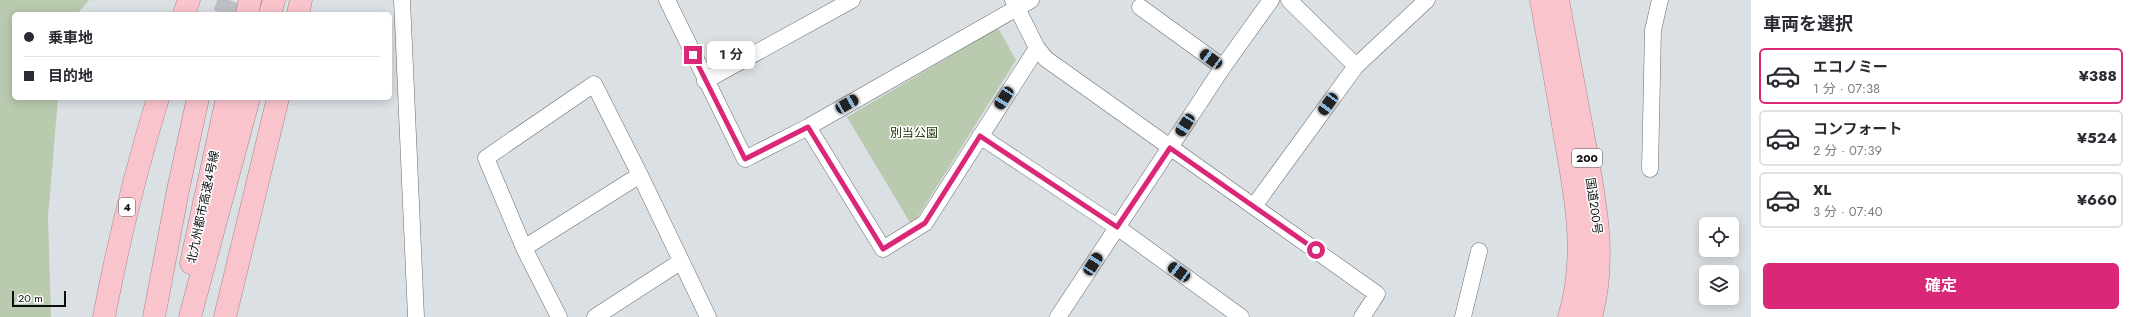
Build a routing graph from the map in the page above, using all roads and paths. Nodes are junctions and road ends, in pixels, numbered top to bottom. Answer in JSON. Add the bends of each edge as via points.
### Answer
{"nodes":[{"id":1,"x":189,"y":0,"type":"edge"},
{"id":2,"x":250,"y":0,"type":"edge"},
{"id":3,"x":274,"y":0,"type":"edge"},
{"id":4,"x":301,"y":0,"type":"edge"},
{"id":5,"x":402,"y":0,"type":"edge"},
{"id":6,"x":852,"y":0,"type":"edge"},
{"id":7,"x":1271,"y":0,"type":"edge"},
{"id":8,"x":1289,"y":0,"type":"edge"},
{"id":9,"x":1427,"y":0,"type":"edge"},
{"id":10,"x":1542,"y":0,"type":"edge"},
{"id":11,"x":1558,"y":0,"type":"edge"},
{"id":12,"x":1660,"y":0,"type":"edge"},
{"id":13,"x":670,"y":1,"type":"edge"},
{"id":14,"x":1020,"y":2,"type":"edge"},
{"id":15,"x":1140,"y":7,"type":"dead end"},
{"id":16,"x":185,"y":12,"type":"edge"},
{"id":17,"x":247,"y":12,"type":"edge"},
{"id":18,"x":271,"y":12,"type":"edge"},
{"id":19,"x":298,"y":12,"type":"edge"},
{"id":20,"x":1036,"y":48,"type":"junction"},
{"id":21,"x":1356,"y":66,"type":"junction"},
{"id":22,"x":1223,"y":67,"type":"junction"},
{"id":23,"x":705,"y":81,"type":"junction"},
{"id":24,"x":157,"y":100,"type":"edge"},
{"id":25,"x":198,"y":100,"type":"edge"},
{"id":26,"x":227,"y":100,"type":"edge"},
{"id":27,"x":248,"y":100,"type":"edge"},
{"id":28,"x":278,"y":100,"type":"edge"},
{"id":29,"x":808,"y":127,"type":"junction"},
{"id":30,"x":980,"y":136,"type":"junction"},
{"id":31,"x":1170,"y":148,"type":"junction"},
{"id":32,"x":1650,"y":169,"type":"dead end"},
{"id":33,"x":640,"y":175,"type":"junction"},
{"id":34,"x":1254,"y":206,"type":"junction"},
{"id":35,"x":1117,"y":227,"type":"junction"},
{"id":36,"x":524,"y":248,"type":"junction"},
{"id":37,"x":1479,"y":251,"type":"dead end"},
{"id":38,"x":680,"y":262,"type":"junction"},
{"id":39,"x":1062,"y":316,"type":"edge"},
{"id":40,"x":104,"y":317,"type":"edge"},
{"id":41,"x":154,"y":317,"type":"edge"},
{"id":42,"x":180,"y":317,"type":"edge"},
{"id":43,"x":190,"y":317,"type":"edge"},
{"id":44,"x":225,"y":317,"type":"edge"},
{"id":45,"x":416,"y":317,"type":"edge"},
{"id":46,"x":559,"y":317,"type":"edge"},
{"id":47,"x":595,"y":317,"type":"edge"},
{"id":48,"x":708,"y":317,"type":"edge"},
{"id":49,"x":1241,"y":317,"type":"edge"},
{"id":50,"x":1362,"y":317,"type":"edge"},
{"id":51,"x":1462,"y":317,"type":"edge"},
{"id":52,"x":1569,"y":317,"type":"edge"},
{"id":53,"x":1591,"y":317,"type":"edge"}],
"edges":[{"from":1,"to":16,"type":"highway"},
{"from":2,"to":17,"type":"highway"},
{"from":3,"to":18,"type":"highway"},
{"from":4,"to":19,"type":"highway"},
{"from":5,"to":45,"type":"street"},
{"from":6,"to":23,"type":"street"},
{"from":7,"to":22,"type":"street"},
{"from":8,"to":21,"type":"street"},
{"from":9,"to":21,"type":"street"},
{"from":10,"to":52,"type":"highway","name":"国道200号","number":"200","via":[[1577,204],[1580,254],[1575,298]]},
{"from":11,"to":53,"type":"highway","name":"国道200号","number":"200","via":[[1597,211],[1600,255],[1596,300]]},
{"from":12,"to":32,"type":"street","via":[[1653,30]]},
{"from":13,"to":23,"type":"street"},
{"from":14,"to":20,"type":"street"},
{"from":14,"to":29,"type":"street"},
{"from":15,"to":22,"type":"street"},
{"from":20,"to":30,"type":"street"},
{"from":20,"to":31,"type":"street","via":[[1046,59]]},
{"from":21,"to":34,"type":"street"},
{"from":22,"to":31,"type":"street"},
{"from":23,"to":29,"type":"street","via":[[745,159]]},
{"from":24,"to":40,"type":"highway","number":"4","via":[[135,174]]},
{"from":25,"to":41,"type":"highway"},
{"from":26,"to":42,"type":"highway","name":"北九州都市高速4号線"},
{"from":27,"to":43,"type":"highway"},
{"from":28,"to":44,"type":"highway"},
{"from":29,"to":30,"type":"street","via":[[883,249],[925,223]]},
{"from":30,"to":35,"type":"street"},
{"from":31,"to":34,"type":"street"},
{"from":31,"to":35,"type":"street"},
{"from":33,"to":36,"type":"street"},
{"from":33,"to":36,"type":"street","via":[[594,84],[486,158]]},
{"from":33,"to":38,"type":"street"},
{"from":34,"to":50,"type":"street","via":[[1377,294]]},
{"from":35,"to":39,"type":"street"},
{"from":35,"to":49,"type":"street"},
{"from":36,"to":46,"type":"street"},
{"from":37,"to":51,"type":"street"},
{"from":38,"to":47,"type":"street"},
{"from":38,"to":48,"type":"street"}]}
